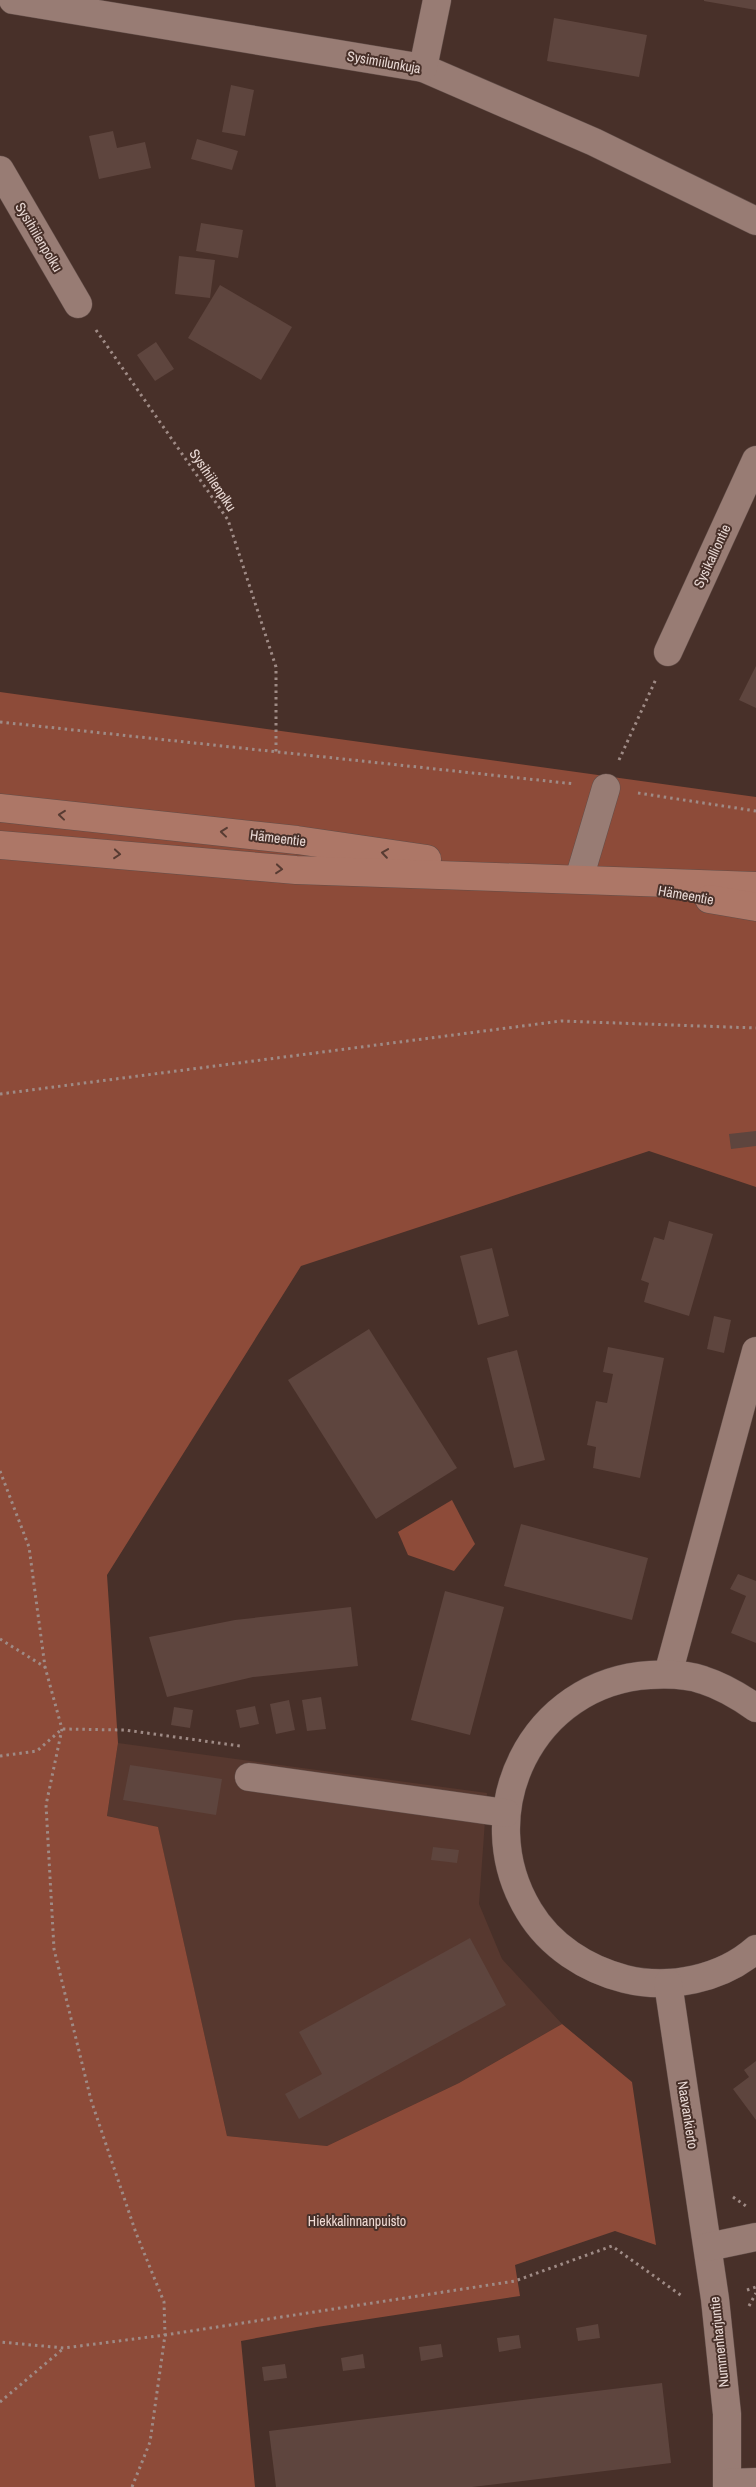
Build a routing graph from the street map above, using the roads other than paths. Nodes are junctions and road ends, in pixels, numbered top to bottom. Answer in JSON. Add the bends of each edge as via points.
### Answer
{"nodes":[{"id":1,"x":13,"y":0,"type":"edge"},
{"id":2,"x":437,"y":0,"type":"edge"},
{"id":3,"x":423,"y":68,"type":"junction"},
{"id":4,"x":0,"y":170,"type":"edge"},
{"id":5,"x":756,"y":220,"type":"edge"},
{"id":6,"x":78,"y":304,"type":"road end"},
{"id":7,"x":756,"y":460,"type":"edge"},
{"id":8,"x":668,"y":652,"type":"road end"},
{"id":9,"x":606,"y":788,"type":"road end"},
{"id":10,"x":0,"y":808,"type":"edge"},
{"id":11,"x":0,"y":845,"type":"edge"},
{"id":12,"x":567,"y":879,"type":"junction"},
{"id":13,"x":616,"y":882,"type":"junction"},
{"id":14,"x":756,"y":886,"type":"edge"},
{"id":15,"x":756,"y":907,"type":"edge"},
{"id":16,"x":756,"y":1351,"type":"edge"},
{"id":17,"x":668,"y":1674,"type":"junction"},
{"id":18,"x":756,"y":1708,"type":"edge"},
{"id":19,"x":249,"y":1778,"type":"dead end"},
{"id":20,"x":506,"y":1813,"type":"junction"},
{"id":21,"x":756,"y":1949,"type":"edge"},
{"id":22,"x":668,"y":1983,"type":"junction"},
{"id":23,"x":756,"y":2237,"type":"edge"},
{"id":24,"x":708,"y":2247,"type":"junction"},
{"id":25,"x":756,"y":2482,"type":"edge"},
{"id":26,"x":727,"y":2485,"type":"edge"}],
"edges":[{"from":1,"to":3,"type":"street","name":"Sysimiilunkuja"},
{"from":2,"to":3,"type":"street"},
{"from":3,"to":5,"type":"street","name":"Sysimiilunkuja","via":[[594,142]]},
{"from":4,"to":6,"type":"street","name":"Sysihiilenpolku"},
{"from":7,"to":8,"type":"street","name":"Sysikalliontie"},
{"from":9,"to":12,"type":"street"},
{"from":12,"to":10,"type":"main road","name":"Hämeentie","one_way":true,"via":[[297,840]]},
{"from":11,"to":12,"type":"main road","name":"Hämeentie","one_way":true,"via":[[296,870]]},
{"from":12,"to":13,"type":"main road","name":"Hämeentie"},
{"from":13,"to":14,"type":"main road","name":"Hämeentie"},
{"from":13,"to":15,"type":"main road","name":"Hämeentie"},
{"from":16,"to":17,"type":"street"},
{"from":17,"to":18,"type":"street","via":[[702,1679],[732,1691]]},
{"from":17,"to":20,"type":"street","via":[[634,1676],[608,1683],[583,1694],[556,1713],[531,1743],[515,1772]]},
{"from":19,"to":20,"type":"street"},
{"from":20,"to":22,"type":"street","via":[[510,1870],[536,1923],[556,1944],[583,1964],[609,1975],[636,1982]]},
{"from":21,"to":22,"type":"street","via":[[722,1970]]},
{"from":22,"to":24,"type":"street","name":"Naavankierto"},
{"from":23,"to":24,"type":"street"},
{"from":24,"to":26,"type":"street","name":"Nummenharjuntie","via":[[727,2414]]},
{"from":25,"to":26,"type":"street"}]}
